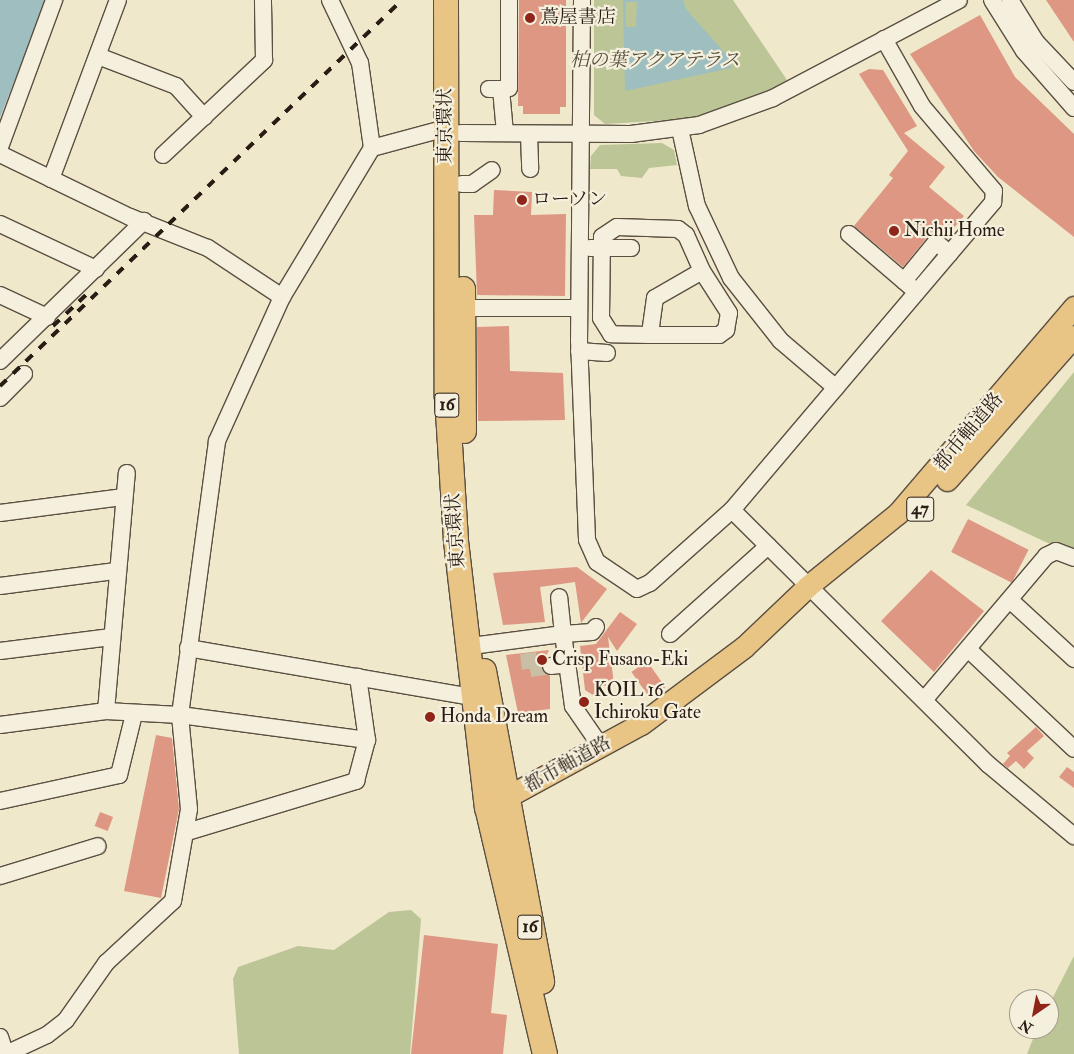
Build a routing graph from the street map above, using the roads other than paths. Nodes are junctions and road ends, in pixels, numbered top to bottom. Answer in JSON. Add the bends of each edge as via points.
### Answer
{"nodes":[{"id":1,"x":54,"y":0,"type":"edge"},
{"id":2,"x":118,"y":0,"type":"edge"},
{"id":3,"x":263,"y":0,"type":"edge"},
{"id":4,"x":330,"y":0,"type":"edge"},
{"id":5,"x":446,"y":0,"type":"edge"},
{"id":6,"x":462,"y":0,"type":"edge"},
{"id":7,"x":509,"y":0,"type":"edge"},
{"id":8,"x":582,"y":0,"type":"edge"},
{"id":9,"x":959,"y":0,"type":"edge"},
{"id":10,"x":992,"y":0,"type":"edge"},
{"id":11,"x":1010,"y":0,"type":"edge"},
{"id":12,"x":884,"y":39,"type":"junction"},
{"id":13,"x":98,"y":56,"type":"junction"},
{"id":14,"x":1074,"y":82,"type":"edge"},
{"id":15,"x":1074,"y":108,"type":"edge"},
{"id":16,"x":204,"y":117,"type":"junction"},
{"id":17,"x":680,"y":129,"type":"junction"},
{"id":18,"x":453,"y":130,"type":"junction"},
{"id":19,"x":505,"y":133,"type":"junction"},
{"id":20,"x":529,"y":134,"type":"junction"},
{"id":21,"x":581,"y":134,"type":"junction"},
{"id":22,"x":0,"y":146,"type":"edge"},
{"id":23,"x":372,"y":148,"type":"junction"},
{"id":24,"x":0,"y":154,"type":"edge"},
{"id":25,"x":163,"y":155,"type":"dead end"},
{"id":26,"x":530,"y":169,"type":"dead end"},
{"id":27,"x":492,"y":170,"type":"dead end"},
{"id":28,"x":52,"y":179,"type":"junction"},
{"id":29,"x":462,"y":184,"type":"junction"},
{"id":30,"x":144,"y":221,"type":"junction"},
{"id":31,"x":0,"y":224,"type":"edge"},
{"id":32,"x":849,"y":234,"type":"dead end"},
{"id":33,"x":580,"y":248,"type":"junction"},
{"id":34,"x":602,"y":248,"type":"junction"},
{"id":35,"x":631,"y":248,"type":"dead end"},
{"id":36,"x":950,"y":254,"type":"junction"},
{"id":37,"x":96,"y":270,"type":"junction"},
{"id":38,"x":702,"y":271,"type":"junction"},
{"id":39,"x":904,"y":281,"type":"junction"},
{"id":40,"x":917,"y":292,"type":"junction"},
{"id":41,"x":0,"y":295,"type":"edge"},
{"id":42,"x":282,"y":297,"type":"junction"},
{"id":43,"x":1074,"y":306,"type":"edge"},
{"id":44,"x":463,"y":308,"type":"junction"},
{"id":45,"x":579,"y":308,"type":"junction"},
{"id":46,"x":47,"y":317,"type":"junction"},
{"id":47,"x":650,"y":335,"type":"junction"},
{"id":48,"x":1074,"y":336,"type":"edge"},
{"id":49,"x":575,"y":344,"type":"junction"},
{"id":50,"x":607,"y":353,"type":"dead end"},
{"id":51,"x":0,"y":361,"type":"edge"},
{"id":52,"x":24,"y":374,"type":"dead end"},
{"id":53,"x":836,"y":388,"type":"junction"},
{"id":54,"x":0,"y":398,"type":"edge"},
{"id":55,"x":127,"y":473,"type":"dead end"},
{"id":56,"x":124,"y":497,"type":"junction"},
{"id":57,"x":732,"y":510,"type":"junction"},
{"id":58,"x":0,"y":513,"type":"edge"},
{"id":59,"x":768,"y":546,"type":"junction"},
{"id":60,"x":1074,"y":558,"type":"edge"},
{"id":61,"x":116,"y":571,"type":"junction"},
{"id":62,"x":0,"y":586,"type":"edge"},
{"id":63,"x":808,"y":586,"type":"junction"},
{"id":64,"x":559,"y":597,"type":"dead end"},
{"id":65,"x":1012,"y":601,"type":"junction"},
{"id":66,"x":596,"y":628,"type":"dead end"},
{"id":67,"x":563,"y":634,"type":"junction"},
{"id":68,"x":670,"y":634,"type":"dead end"},
{"id":69,"x":111,"y":637,"type":"junction"},
{"id":70,"x":480,"y":645,"type":"junction"},
{"id":71,"x":188,"y":648,"type":"junction"},
{"id":72,"x":969,"y":650,"type":"junction"},
{"id":73,"x":0,"y":652,"type":"edge"},
{"id":74,"x":1074,"y":660,"type":"edge"},
{"id":75,"x":358,"y":677,"type":"junction"},
{"id":76,"x":481,"y":699,"type":"junction"},
{"id":77,"x":924,"y":700,"type":"junction"},
{"id":78,"x":106,"y":711,"type":"junction"},
{"id":79,"x":134,"y":714,"type":"junction"},
{"id":80,"x":180,"y":715,"type":"junction"},
{"id":81,"x":0,"y":725,"type":"edge"},
{"id":82,"x":367,"y":740,"type":"junction"},
{"id":83,"x":602,"y":748,"type":"junction"},
{"id":84,"x":1074,"y":749,"type":"edge"},
{"id":85,"x":0,"y":801,"type":"edge"},
{"id":86,"x":497,"y":803,"type":"junction"},
{"id":87,"x":187,"y":832,"type":"junction"},
{"id":88,"x":1074,"y":836,"type":"edge"},
{"id":89,"x":98,"y":846,"type":"dead end"},
{"id":90,"x":0,"y":876,"type":"edge"},
{"id":91,"x":4,"y":1048,"type":"edge"},
{"id":92,"x":544,"y":1054,"type":"edge"},
{"id":93,"x":560,"y":1054,"type":"edge"}],
"edges":[{"from":1,"to":22,"type":"street"},
{"from":2,"to":13,"type":"street"},
{"from":3,"to":16,"type":"street","via":[[264,60]]},
{"from":4,"to":23,"type":"street","via":[[360,63]]},
{"from":5,"to":18,"type":"highway","name":"東京環状","number":"16"},
{"from":6,"to":18,"type":"highway","name":"東京環状","number":"16"},
{"from":7,"to":19,"type":"street","via":[[500,89]]},
{"from":8,"to":21,"type":"street"},
{"from":9,"to":12,"type":"street"},
{"from":10,"to":15,"type":"street","via":[[1024,51]]},
{"from":11,"to":14,"type":"street","via":[[1036,42]]},
{"from":12,"to":17,"type":"street","via":[[750,108]]},
{"from":12,"to":36,"type":"street","via":[[922,106],[969,171],[995,196]]},
{"from":13,"to":16,"type":"street","via":[[176,86]]},
{"from":13,"to":28,"type":"street"},
{"from":16,"to":25,"type":"street"},
{"from":17,"to":21,"type":"street"},
{"from":17,"to":53,"type":"street","via":[[697,206],[731,278],[780,341]]},
{"from":18,"to":19,"type":"street"},
{"from":18,"to":23,"type":"street"},
{"from":18,"to":29,"type":"highway","name":"東京環状","number":"16"},
{"from":18,"to":76,"type":"highway","name":"東京環状","number":"16","via":[[447,397]]},
{"from":19,"to":20,"type":"street"},
{"from":20,"to":21,"type":"street"},
{"from":20,"to":26,"type":"street"},
{"from":21,"to":33,"type":"street","via":[[575,162]]},
{"from":23,"to":42,"type":"street"},
{"from":24,"to":28,"type":"street"},
{"from":27,"to":29,"type":"street","via":[[472,184]]},
{"from":28,"to":30,"type":"street"},
{"from":29,"to":44,"type":"highway","name":"東京環状","number":"16"},
{"from":30,"to":37,"type":"street"},
{"from":30,"to":42,"type":"street","via":[[208,248]]},
{"from":31,"to":37,"type":"street"},
{"from":32,"to":39,"type":"street"},
{"from":33,"to":34,"type":"street"},
{"from":33,"to":45,"type":"street"},
{"from":34,"to":35,"type":"street"},
{"from":34,"to":38,"type":"street","via":[[607,230],[678,229],[686,235]]},
{"from":34,"to":47,"type":"street","via":[[603,327],[618,335]]},
{"from":36,"to":39,"type":"street","via":[[936,242]]},
{"from":36,"to":40,"type":"street"},
{"from":37,"to":46,"type":"street"},
{"from":38,"to":47,"type":"street","via":[[655,298],[649,312]]},
{"from":38,"to":47,"type":"street","via":[[729,313],[726,330],[719,335]]},
{"from":39,"to":40,"type":"street"},
{"from":40,"to":53,"type":"street","via":[[868,358]]},
{"from":41,"to":46,"type":"street"},
{"from":42,"to":71,"type":"street","via":[[217,441]]},
{"from":43,"to":63,"type":"main road","name":"都市軸道路","number":"47","via":[[898,513]]},
{"from":44,"to":45,"type":"street"},
{"from":44,"to":70,"type":"highway","name":"東京環状","number":"16","via":[[464,462]]},
{"from":45,"to":49,"type":"street"},
{"from":46,"to":51,"type":"street"},
{"from":48,"to":63,"type":"main road","name":"都市軸道路","number":"47","via":[[900,529]]},
{"from":49,"to":50,"type":"street"},
{"from":49,"to":57,"type":"street","via":[[589,551],[624,590],[650,583]]},
{"from":52,"to":54,"type":"street"},
{"from":53,"to":57,"type":"street"},
{"from":55,"to":56,"type":"street"},
{"from":56,"to":58,"type":"street"},
{"from":56,"to":61,"type":"street"},
{"from":57,"to":59,"type":"street"},
{"from":59,"to":63,"type":"street"},
{"from":59,"to":68,"type":"street"},
{"from":60,"to":65,"type":"street","via":[[1052,551]]},
{"from":61,"to":62,"type":"street"},
{"from":61,"to":69,"type":"street"},
{"from":63,"to":77,"type":"street"},
{"from":63,"to":83,"type":"main road","name":"都市軸道路","number":"47","via":[[704,679]]},
{"from":64,"to":67,"type":"street"},
{"from":65,"to":72,"type":"street"},
{"from":65,"to":74,"type":"street"},
{"from":66,"to":67,"type":"street","via":[[592,632]]},
{"from":67,"to":70,"type":"street","via":[[527,645]]},
{"from":67,"to":83,"type":"street","via":[[559,665],[573,706],[592,721]]},
{"from":69,"to":73,"type":"street"},
{"from":69,"to":78,"type":"street"},
{"from":70,"to":76,"type":"highway","name":"東京環状","number":"16"},
{"from":71,"to":75,"type":"street"},
{"from":71,"to":80,"type":"street"},
{"from":72,"to":77,"type":"street"},
{"from":72,"to":84,"type":"street"},
{"from":75,"to":76,"type":"street"},
{"from":75,"to":82,"type":"street"},
{"from":76,"to":86,"type":"highway","name":"東京環状","number":"16"},
{"from":77,"to":88,"type":"street","via":[[1029,801]]},
{"from":78,"to":79,"type":"street"},
{"from":78,"to":81,"type":"street"},
{"from":79,"to":80,"type":"street"},
{"from":79,"to":85,"type":"street","via":[[119,775]]},
{"from":80,"to":82,"type":"street"},
{"from":80,"to":87,"type":"street","via":[[189,809]]},
{"from":82,"to":87,"type":"street","via":[[356,781]]},
{"from":83,"to":86,"type":"main road","name":"都市軸道路","number":"47"},
{"from":86,"to":92,"type":"highway","name":"東京環状","number":"16"},
{"from":86,"to":93,"type":"highway","name":"東京環状","number":"16"},
{"from":87,"to":91,"type":"street","via":[[173,901],[101,968],[66,1020],[47,1035]]},
{"from":89,"to":90,"type":"street"}]}
